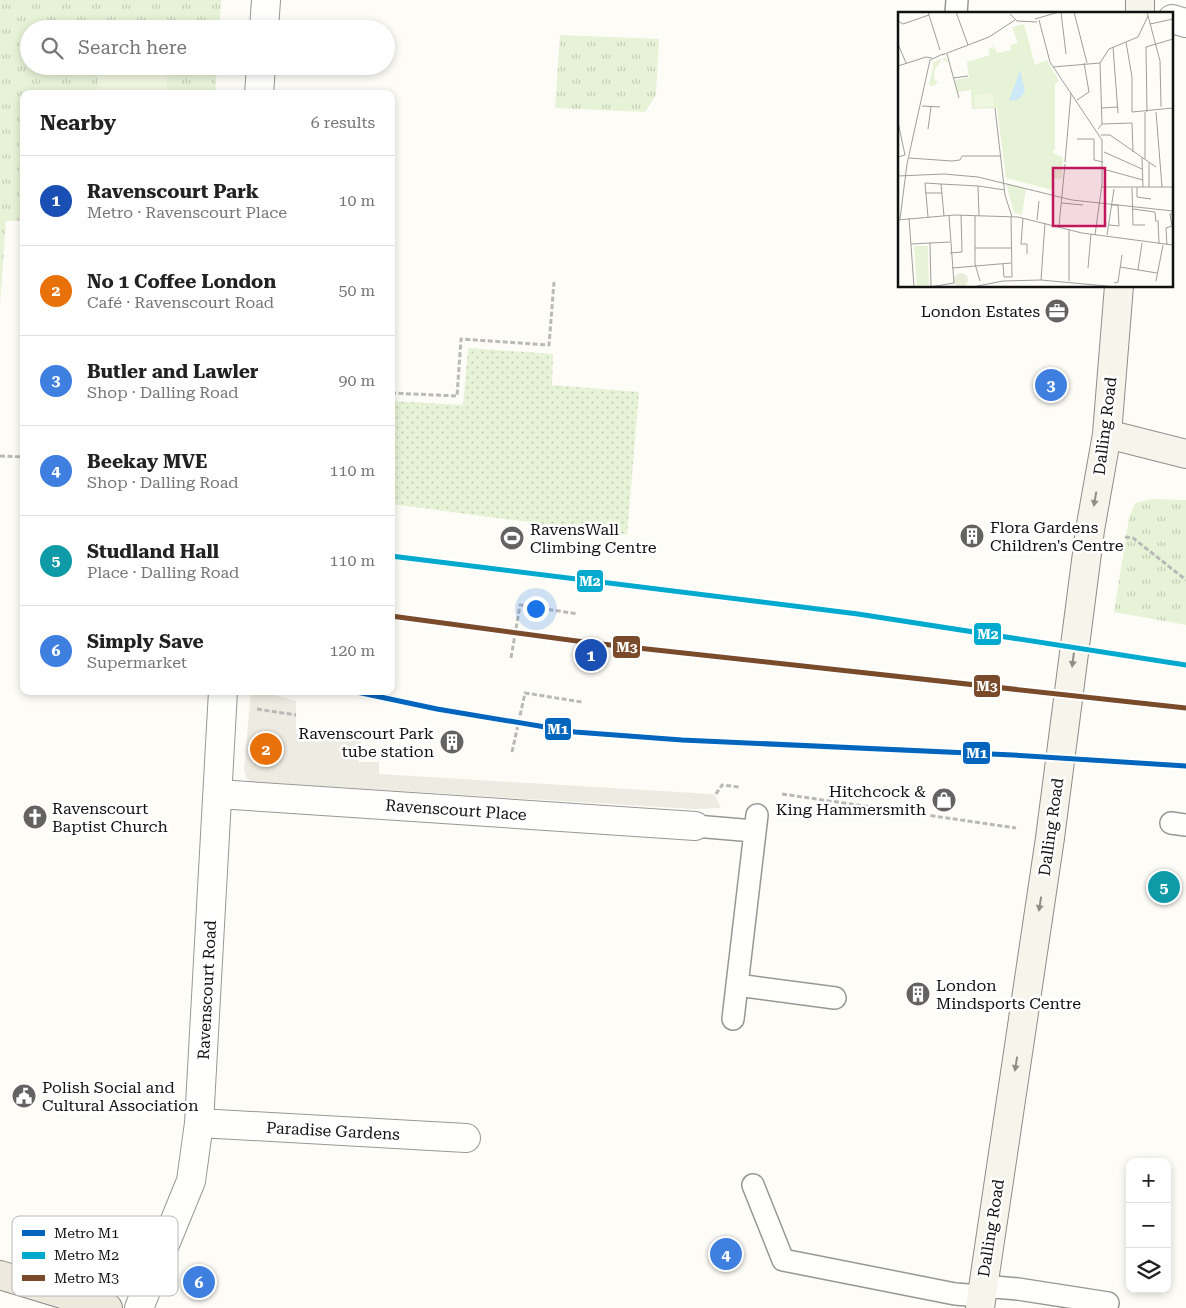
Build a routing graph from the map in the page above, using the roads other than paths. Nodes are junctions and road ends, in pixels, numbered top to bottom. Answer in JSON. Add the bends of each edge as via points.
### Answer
{"nodes":[{"id":1,"x":266,"y":0,"type":"edge"},
{"id":2,"x":265,"y":20,"type":"edge"},
{"id":3,"x":260,"y":75,"type":"edge"},
{"id":4,"x":259,"y":90,"type":"edge"},
{"id":5,"x":1119,"y":288,"type":"edge"},
{"id":6,"x":1107,"y":434,"type":"junction"},
{"id":7,"x":1186,"y":454,"type":"edge"},
{"id":8,"x":223,"y":695,"type":"edge"},
{"id":9,"x":218,"y":794,"type":"junction"},
{"id":10,"x":695,"y":826,"type":"joint"},
{"id":11,"x":737,"y":986,"type":"junction"},
{"id":12,"x":835,"y":998,"type":"dead end"},
{"id":13,"x":733,"y":1019,"type":"dead end"},
{"id":14,"x":199,"y":1123,"type":"junction"},
{"id":15,"x":466,"y":1138,"type":"dead end"},
{"id":16,"x":753,"y":1185,"type":"dead end"},
{"id":17,"x":177,"y":1216,"type":"edge"},
{"id":18,"x":0,"y":1275,"type":"edge"},
{"id":19,"x":12,"y":1279,"type":"edge"},
{"id":20,"x":69,"y":1296,"type":"edge"},
{"id":21,"x":144,"y":1296,"type":"edge"},
{"id":22,"x":981,"y":1297,"type":"edge"},
{"id":23,"x":1108,"y":1303,"type":"dead end"},
{"id":24,"x":108,"y":1308,"type":"edge"},
{"id":25,"x":139,"y":1308,"type":"edge"}],
"edges":[{"from":1,"to":2,"type":"street"},
{"from":3,"to":4,"type":"street"},
{"from":5,"to":6,"type":"main road","name":"Dalling Road"},
{"from":6,"to":7,"type":"main road"},
{"from":6,"to":22,"type":"main road","name":"Dalling Road","one_way":true,"via":[[1090,530],[1050,838]]},
{"from":8,"to":9,"type":"street","name":"Ravenscourt Road"},
{"from":9,"to":10,"type":"street","name":"Ravenscourt Place"},
{"from":9,"to":14,"type":"street","name":"Ravenscourt Road"},
{"from":10,"to":11,"type":"lane","via":[[755,823]]},
{"from":11,"to":12,"type":"lane"},
{"from":11,"to":13,"type":"lane"},
{"from":14,"to":15,"type":"street","name":"Paradise Gardens"},
{"from":14,"to":17,"type":"street","name":"Ravenscourt Road","via":[[191,1181]]},
{"from":16,"to":22,"type":"lane","via":[[783,1260]]},
{"from":18,"to":19,"type":"main road"},
{"from":20,"to":24,"type":"main road"},
{"from":21,"to":25,"type":"street","name":"Ravenscourt Road"},
{"from":22,"to":23,"type":"lane","via":[[1018,1289]]}]}
